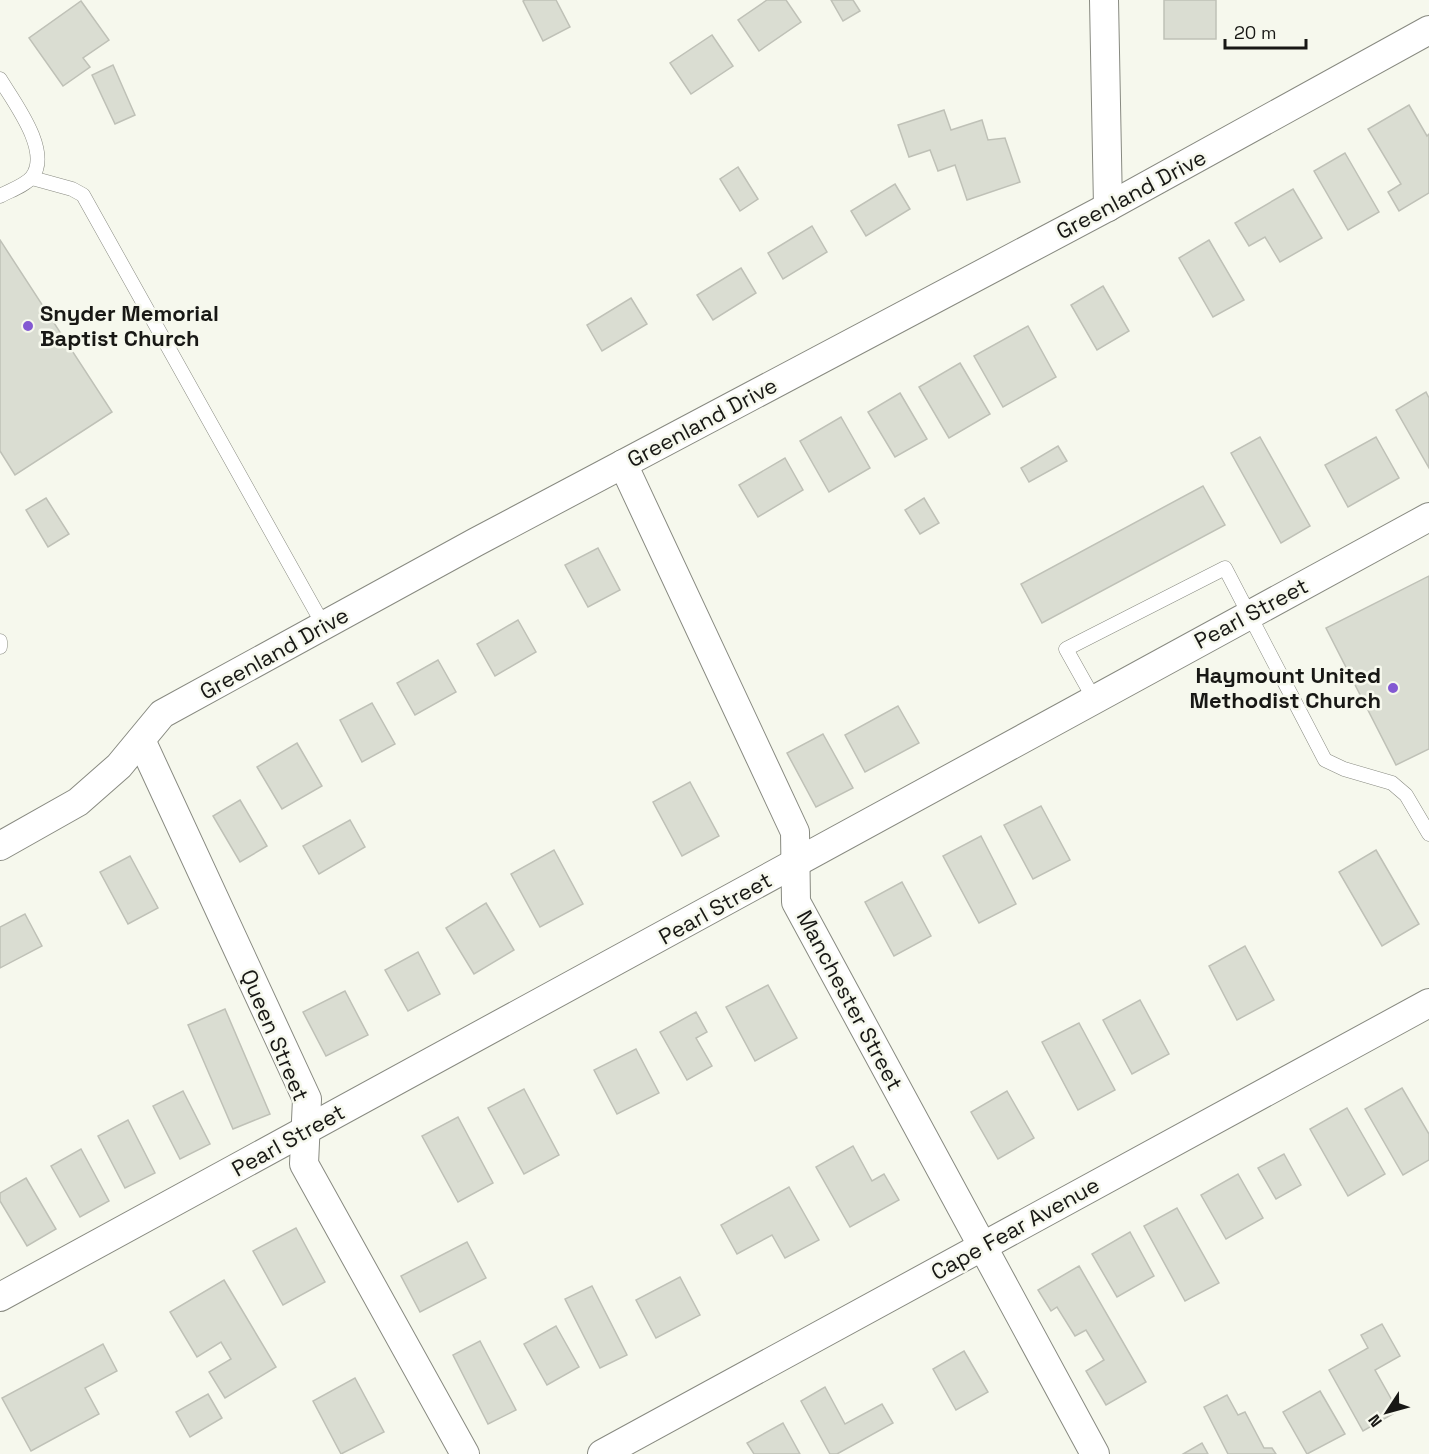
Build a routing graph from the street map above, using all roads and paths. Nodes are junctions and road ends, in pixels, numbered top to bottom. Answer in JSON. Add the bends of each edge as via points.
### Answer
{"nodes":[{"id":1,"x":1104,"y":0,"type":"edge"},
{"id":2,"x":1429,"y":30,"type":"edge"},
{"id":3,"x":0,"y":79,"type":"edge"},
{"id":4,"x":32,"y":178,"type":"junction"},
{"id":5,"x":0,"y":196,"type":"edge"},
{"id":6,"x":1108,"y":207,"type":"junction"},
{"id":7,"x":622,"y":464,"type":"junction"},
{"id":8,"x":1424,"y":526,"type":"edge"},
{"id":9,"x":1248,"y":615,"type":"junction"},
{"id":10,"x":324,"y":626,"type":"junction"},
{"id":11,"x":0,"y":641,"type":"edge"},
{"id":12,"x":0,"y":647,"type":"edge"},
{"id":13,"x":1094,"y":699,"type":"junction"},
{"id":14,"x":141,"y":740,"type":"junction"},
{"id":15,"x":1427,"y":827,"type":"edge"},
{"id":16,"x":0,"y":846,"type":"edge"},
{"id":17,"x":796,"y":864,"type":"junction"},
{"id":18,"x":1429,"y":1003,"type":"edge"},
{"id":19,"x":307,"y":1130,"type":"junction"},
{"id":20,"x":982,"y":1246,"type":"junction"},
{"id":21,"x":0,"y":1297,"type":"edge"},
{"id":22,"x":465,"y":1454,"type":"edge"},
{"id":23,"x":602,"y":1454,"type":"edge"},
{"id":24,"x":1095,"y":1454,"type":"edge"}],
"edges":[{"from":1,"to":6,"type":"street"},
{"from":2,"to":6,"type":"street","name":"Greenland Drive"},
{"from":3,"to":4,"type":"lane","via":[[32,134],[37,164]]},
{"from":4,"to":5,"type":"lane"},
{"from":4,"to":10,"type":"lane","via":[[83,195]]},
{"from":6,"to":7,"type":"street","name":"Greenland Drive"},
{"from":7,"to":10,"type":"street","name":"Greenland Drive"},
{"from":7,"to":17,"type":"street","name":"Manchester Street","via":[[795,832]]},
{"from":8,"to":9,"type":"street","name":"Pearl Street"},
{"from":9,"to":13,"type":"street","name":"Pearl Street"},
{"from":9,"to":13,"type":"lane","via":[[1225,568],[1066,649]]},
{"from":9,"to":15,"type":"lane","via":[[1325,759],[1344,769],[1392,783],[1406,795]]},
{"from":10,"to":14,"type":"street","name":"Greenland Drive","via":[[162,714]]},
{"from":11,"to":12,"type":"lane"},
{"from":13,"to":17,"type":"street","name":"Pearl Street"},
{"from":14,"to":16,"type":"street","name":"Greenland Drive","via":[[119,766],[78,802]]},
{"from":14,"to":19,"type":"street","name":"Queen Street","via":[[307,1099]]},
{"from":17,"to":19,"type":"street","name":"Pearl Street"},
{"from":17,"to":20,"type":"street","name":"Manchester Street","via":[[796,902]]},
{"from":18,"to":20,"type":"street","name":"Cape Fear Avenue"},
{"from":19,"to":21,"type":"street","name":"Pearl Street"},
{"from":19,"to":22,"type":"street","name":"Queen Street","via":[[304,1164]]},
{"from":20,"to":23,"type":"street","name":"Cape Fear Avenue"},
{"from":20,"to":24,"type":"street","name":"Manchester Street"}]}
